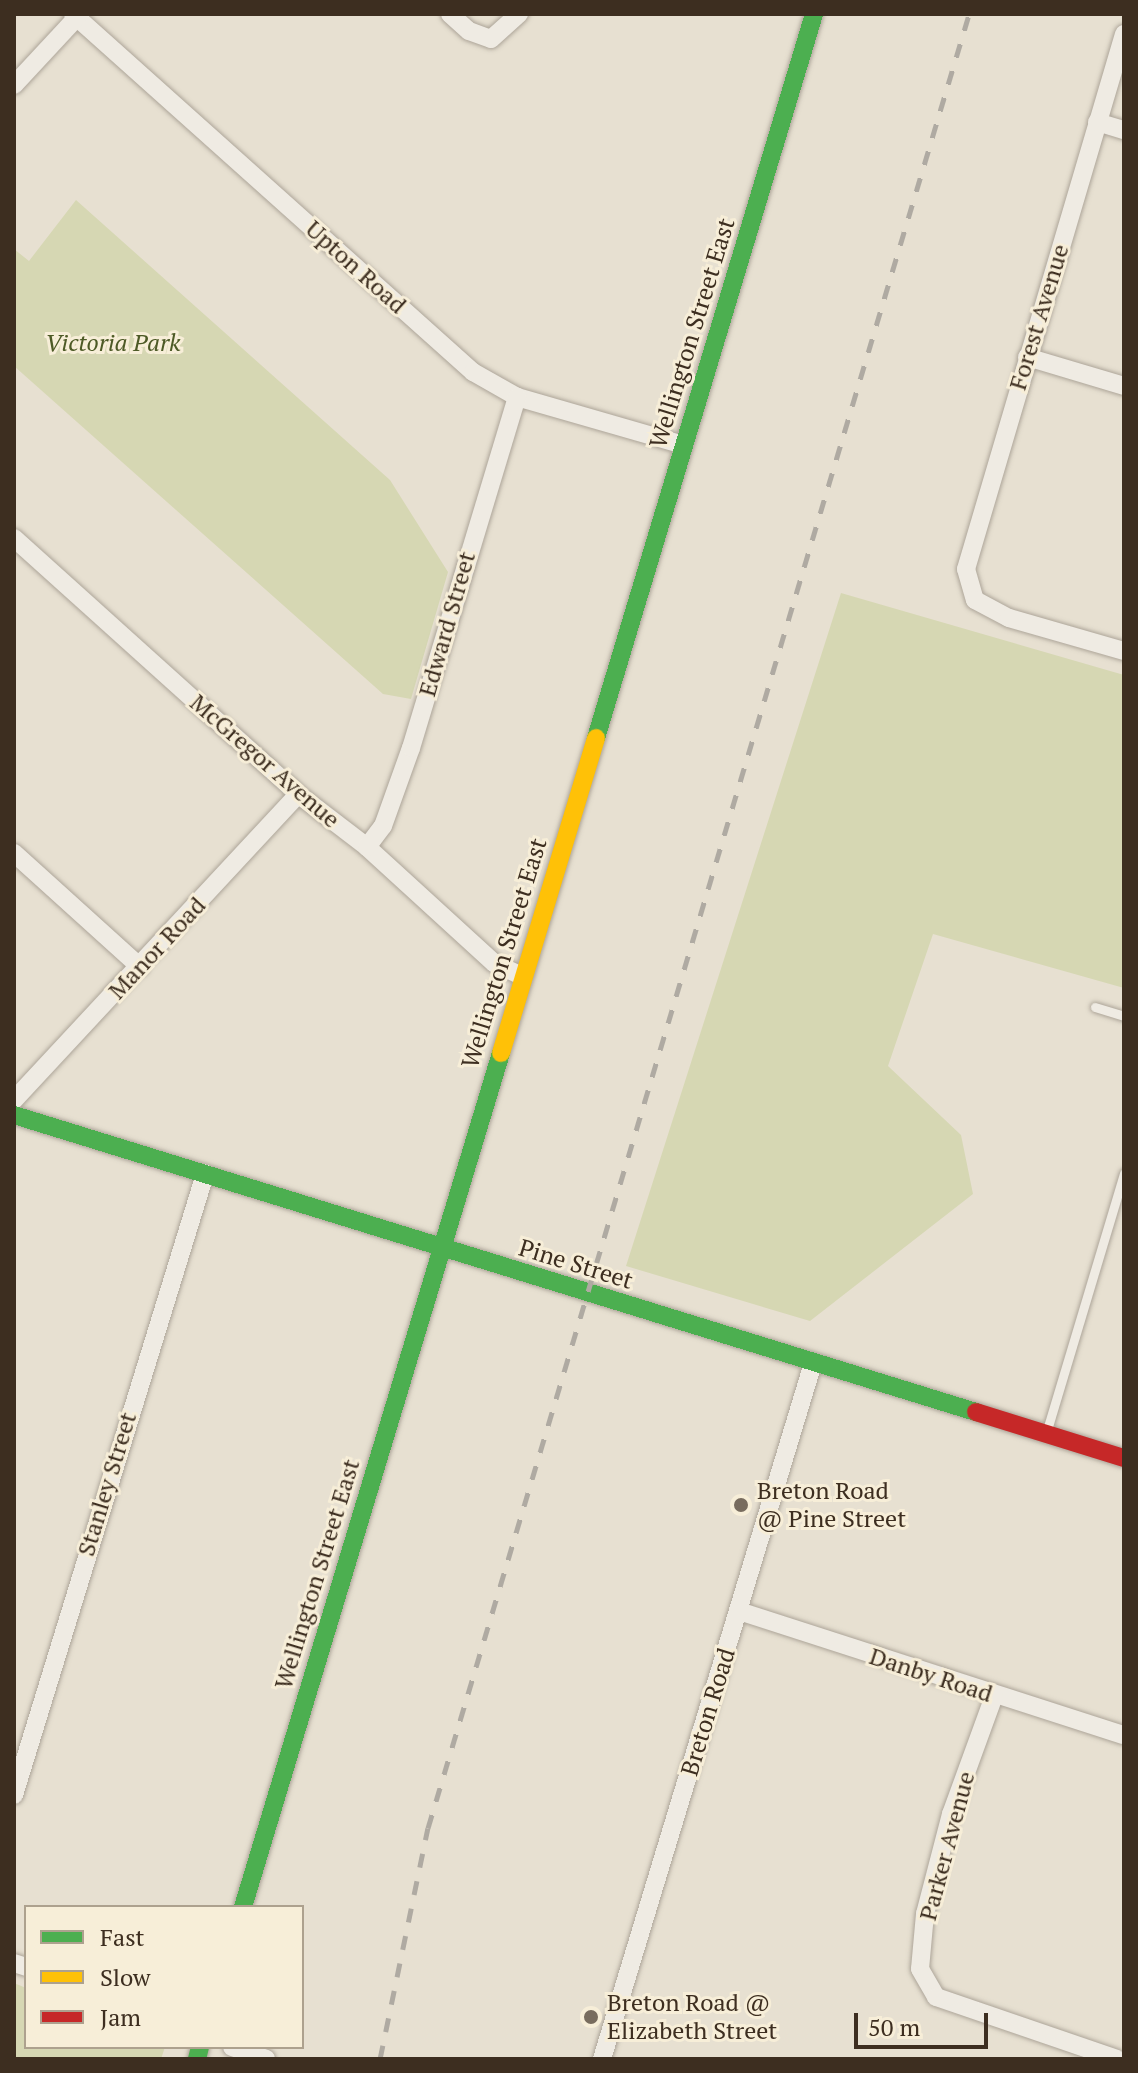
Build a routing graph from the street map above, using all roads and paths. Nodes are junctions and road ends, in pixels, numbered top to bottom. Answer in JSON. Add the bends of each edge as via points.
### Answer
{"nodes":[{"id":1,"x":450,"y":14,"type":"edge"},
{"id":2,"x":519,"y":14,"type":"edge"},
{"id":3,"x":814,"y":14,"type":"edge"},
{"id":4,"x":77,"y":15,"type":"edge"},
{"id":5,"x":1124,"y":34,"type":"edge"},
{"id":6,"x":14,"y":85,"type":"edge"},
{"id":7,"x":1097,"y":122,"type":"junction"},
{"id":8,"x":1124,"y":130,"type":"edge"},
{"id":9,"x":1027,"y":357,"type":"junction"},
{"id":10,"x":1124,"y":386,"type":"edge"},
{"id":11,"x":517,"y":397,"type":"junction"},
{"id":12,"x":683,"y":445,"type":"junction"},
{"id":13,"x":14,"y":538,"type":"edge"},
{"id":14,"x":1124,"y":651,"type":"edge"},
{"id":15,"x":298,"y":794,"type":"junction"},
{"id":16,"x":367,"y":847,"type":"junction"},
{"id":17,"x":14,"y":853,"type":"edge"},
{"id":18,"x":140,"y":967,"type":"junction"},
{"id":19,"x":522,"y":976,"type":"junction"},
{"id":20,"x":1095,"y":1007,"type":"dead end"},
{"id":21,"x":1124,"y":1016,"type":"edge"},
{"id":22,"x":14,"y":1100,"type":"edge"},
{"id":23,"x":14,"y":1115,"type":"edge"},
{"id":24,"x":1124,"y":1173,"type":"edge"},
{"id":25,"x":205,"y":1174,"type":"junction"},
{"id":26,"x":1119,"y":1208,"type":"edge"},
{"id":27,"x":440,"y":1247,"type":"junction"},
{"id":28,"x":813,"y":1363,"type":"junction"},
{"id":29,"x":1045,"y":1434,"type":"junction"},
{"id":30,"x":1124,"y":1458,"type":"edge"},
{"id":31,"x":739,"y":1611,"type":"junction"},
{"id":32,"x":994,"y":1696,"type":"junction"},
{"id":33,"x":1124,"y":1735,"type":"edge"},
{"id":34,"x":14,"y":1795,"type":"edge"},
{"id":35,"x":244,"y":1905,"type":"edge"},
{"id":36,"x":238,"y":2049,"type":"edge"},
{"id":37,"x":266,"y":2059,"type":"edge"},
{"id":38,"x":602,"y":2059,"type":"edge"},
{"id":39,"x":1117,"y":2059,"type":"edge"}],
"edges":[{"from":1,"to":2,"type":"street","via":[[469,31],[491,39]]},
{"from":3,"to":12,"type":"main road","name":"Wellington Street East"},
{"from":4,"to":6,"type":"street"},
{"from":4,"to":11,"type":"street","name":"Upton Road","via":[[473,372]]},
{"from":5,"to":7,"type":"street","name":"Forest Avenue"},
{"from":7,"to":8,"type":"street"},
{"from":7,"to":9,"type":"street","name":"Forest Avenue"},
{"from":9,"to":10,"type":"street"},
{"from":9,"to":14,"type":"street","name":"Forest Avenue","via":[[966,569],[975,600],[1009,618]]},
{"from":11,"to":12,"type":"street","name":"Upton Road"},
{"from":11,"to":16,"type":"street","name":"Edward Street","via":[[411,748],[383,826]]},
{"from":12,"to":19,"type":"main road","name":"Wellington Street East"},
{"from":13,"to":15,"type":"street","name":"McGregor Avenue"},
{"from":15,"to":16,"type":"street","name":"McGregor Avenue"},
{"from":15,"to":18,"type":"street","name":"Manor Road"},
{"from":16,"to":19,"type":"street","name":"McGregor Avenue","via":[[494,963]]},
{"from":17,"to":18,"type":"street"},
{"from":18,"to":22,"type":"street","name":"Manor Road"},
{"from":19,"to":27,"type":"main road","name":"Wellington Street East"},
{"from":20,"to":21,"type":"lane"},
{"from":23,"to":25,"type":"main road","name":"Pine Street"},
{"from":24,"to":26,"type":"lane"},
{"from":25,"to":27,"type":"main road","name":"Pine Street"},
{"from":25,"to":34,"type":"street","name":"Stanley Street"},
{"from":26,"to":29,"type":"lane"},
{"from":27,"to":28,"type":"main road","name":"Pine Street"},
{"from":27,"to":35,"type":"main road","name":"Wellington Street East"},
{"from":28,"to":29,"type":"main road","name":"Pine Street"},
{"from":28,"to":31,"type":"street","name":"Breton Road"},
{"from":29,"to":30,"type":"main road","name":"Pine Street"},
{"from":31,"to":32,"type":"street","name":"Danby Road"},
{"from":31,"to":38,"type":"street","name":"Breton Road"},
{"from":32,"to":33,"type":"street","name":"Danby Road"},
{"from":32,"to":39,"type":"street","name":"Parker Avenue","via":[[951,1814],[925,1914],[920,1969],[936,1997]]},
{"from":36,"to":37,"type":"street"}]}
